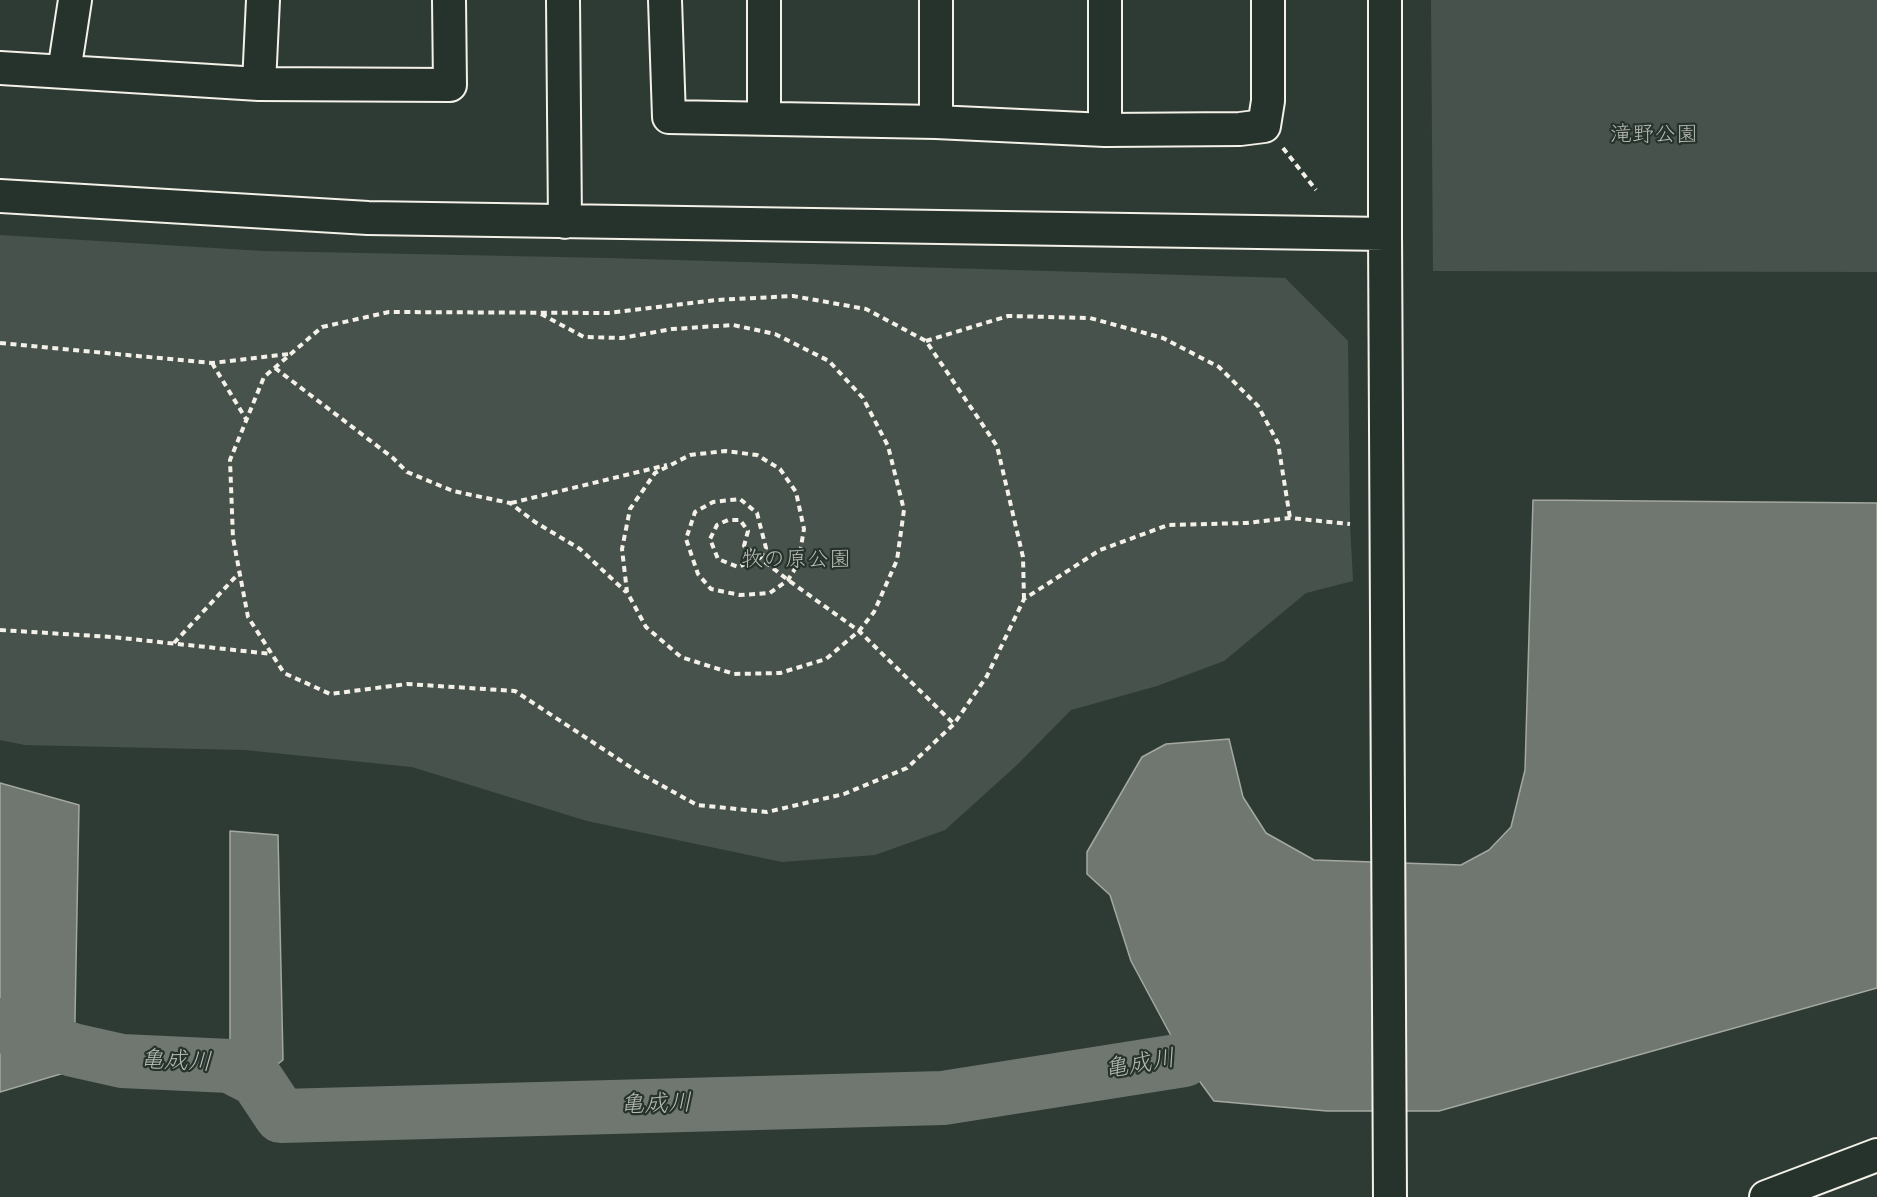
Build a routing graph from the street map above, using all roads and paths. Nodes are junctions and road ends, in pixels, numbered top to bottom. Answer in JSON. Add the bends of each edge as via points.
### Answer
{"nodes":[{"id":1,"x":75,"y":0,"type":"edge"},
{"id":2,"x":263,"y":0,"type":"edge"},
{"id":3,"x":449,"y":0,"type":"edge"},
{"id":4,"x":563,"y":0,"type":"edge"},
{"id":5,"x":665,"y":0,"type":"edge"},
{"id":6,"x":764,"y":0,"type":"edge"},
{"id":7,"x":936,"y":0,"type":"edge"},
{"id":8,"x":1105,"y":0,"type":"edge"},
{"id":9,"x":1268,"y":0,"type":"edge"},
{"id":10,"x":1385,"y":0,"type":"edge"},
{"id":11,"x":0,"y":68,"type":"edge"},
{"id":12,"x":64,"y":72,"type":"junction"},
{"id":13,"x":259,"y":84,"type":"junction"},
{"id":14,"x":764,"y":118,"type":"junction"},
{"id":15,"x":936,"y":122,"type":"junction"},
{"id":16,"x":1264,"y":126,"type":"junction"},
{"id":17,"x":1105,"y":130,"type":"junction"},
{"id":18,"x":1316,"y":190,"type":"dead end"},
{"id":19,"x":0,"y":196,"type":"edge"},
{"id":20,"x":565,"y":222,"type":"junction"},
{"id":21,"x":1385,"y":234,"type":"junction"},
{"id":22,"x":541,"y":313,"type":"junction"},
{"id":23,"x":926,"y":341,"type":"junction"},
{"id":24,"x":0,"y":343,"type":"edge"},
{"id":25,"x":291,"y":354,"type":"junction"},
{"id":26,"x":212,"y":363,"type":"junction"},
{"id":27,"x":275,"y":368,"type":"junction"},
{"id":28,"x":246,"y":420,"type":"junction"},
{"id":29,"x":674,"y":463,"type":"junction"},
{"id":30,"x":510,"y":503,"type":"junction"},
{"id":31,"x":1290,"y":518,"type":"junction"},
{"id":32,"x":1350,"y":524,"type":"dead end"},
{"id":33,"x":760,"y":558,"type":"junction"},
{"id":34,"x":239,"y":573,"type":"junction"},
{"id":35,"x":788,"y":580,"type":"junction"},
{"id":36,"x":627,"y":592,"type":"junction"},
{"id":37,"x":1024,"y":599,"type":"junction"},
{"id":38,"x":0,"y":630,"type":"edge"},
{"id":39,"x":859,"y":632,"type":"junction"},
{"id":40,"x":173,"y":644,"type":"junction"},
{"id":41,"x":272,"y":654,"type":"junction"},
{"id":42,"x":954,"y":724,"type":"junction"},
{"id":43,"x":1877,"y":1155,"type":"edge"},
{"id":44,"x":1390,"y":1195,"type":"edge"},
{"id":45,"x":1766,"y":1197,"type":"edge"}],
"edges":[{"from":1,"to":12,"type":"street"},
{"from":2,"to":13,"type":"street"},
{"from":3,"to":13,"type":"street","via":[[450,85]]},
{"from":4,"to":20,"type":"street"},
{"from":5,"to":14,"type":"street","via":[[669,117]]},
{"from":6,"to":14,"type":"street"},
{"from":7,"to":15,"type":"street"},
{"from":8,"to":17,"type":"street"},
{"from":9,"to":16,"type":"street","via":[[1268,101]]},
{"from":10,"to":21,"type":"street"},
{"from":11,"to":12,"type":"street"},
{"from":12,"to":13,"type":"street"},
{"from":14,"to":15,"type":"street"},
{"from":15,"to":17,"type":"street"},
{"from":16,"to":17,"type":"street"},
{"from":16,"to":18,"type":"path"},
{"from":19,"to":20,"type":"street","via":[[368,218]]},
{"from":20,"to":21,"type":"street"},
{"from":21,"to":44,"type":"street"},
{"from":22,"to":23,"type":"path","via":[[608,314],[717,300],[793,296],[866,309]]},
{"from":22,"to":25,"type":"path","via":[[388,312],[322,327]]},
{"from":22,"to":39,"type":"path","via":[[584,337],[622,338],[672,329],[733,325],[775,334],[829,362],[863,398],[888,446],[904,510],[897,560],[874,612]]},
{"from":23,"to":31,"type":"path","via":[[1008,316],[1090,318],[1163,339],[1219,367],[1258,406],[1278,443]]},
{"from":23,"to":37,"type":"path","via":[[997,446],[1023,557]]},
{"from":24,"to":26,"type":"path"},
{"from":25,"to":26,"type":"path"},
{"from":25,"to":27,"type":"path"},
{"from":26,"to":28,"type":"path"},
{"from":27,"to":28,"type":"path","via":[[264,378]]},
{"from":27,"to":30,"type":"path","via":[[407,472],[453,491]]},
{"from":28,"to":34,"type":"path","via":[[230,460],[233,538]]},
{"from":29,"to":30,"type":"path"},
{"from":29,"to":35,"type":"path","via":[[690,455],[725,451],[757,455],[780,469],[796,492],[804,529],[798,564]]},
{"from":29,"to":36,"type":"path","via":[[655,473],[630,509],[622,549]]},
{"from":30,"to":36,"type":"path","via":[[580,549]]},
{"from":31,"to":32,"type":"path"},
{"from":31,"to":37,"type":"path","via":[[1168,525],[1100,550]]},
{"from":33,"to":33,"type":"path","via":[[738,567],[718,559],[710,539],[717,525],[740,520],[748,531],[744,546]]},
{"from":33,"to":35,"type":"path"},
{"from":33,"to":35,"type":"path","via":[[766,548],[757,513],[740,499],[712,502],[695,512],[686,539],[698,574],[711,589],[740,595],[770,593]]},
{"from":34,"to":40,"type":"path"},
{"from":34,"to":41,"type":"path","via":[[248,617]]},
{"from":35,"to":39,"type":"path"},
{"from":36,"to":39,"type":"path","via":[[646,627],[681,657],[734,674],[780,673],[826,659]]},
{"from":37,"to":42,"type":"path","via":[[987,676]]},
{"from":38,"to":40,"type":"path"},
{"from":39,"to":42,"type":"path"},
{"from":40,"to":41,"type":"path"},
{"from":41,"to":42,"type":"path","via":[[284,673],[330,694],[407,684],[515,691],[641,774],[697,805],[767,812],[844,794],[908,768]]},
{"from":43,"to":45,"type":"street"}]}
